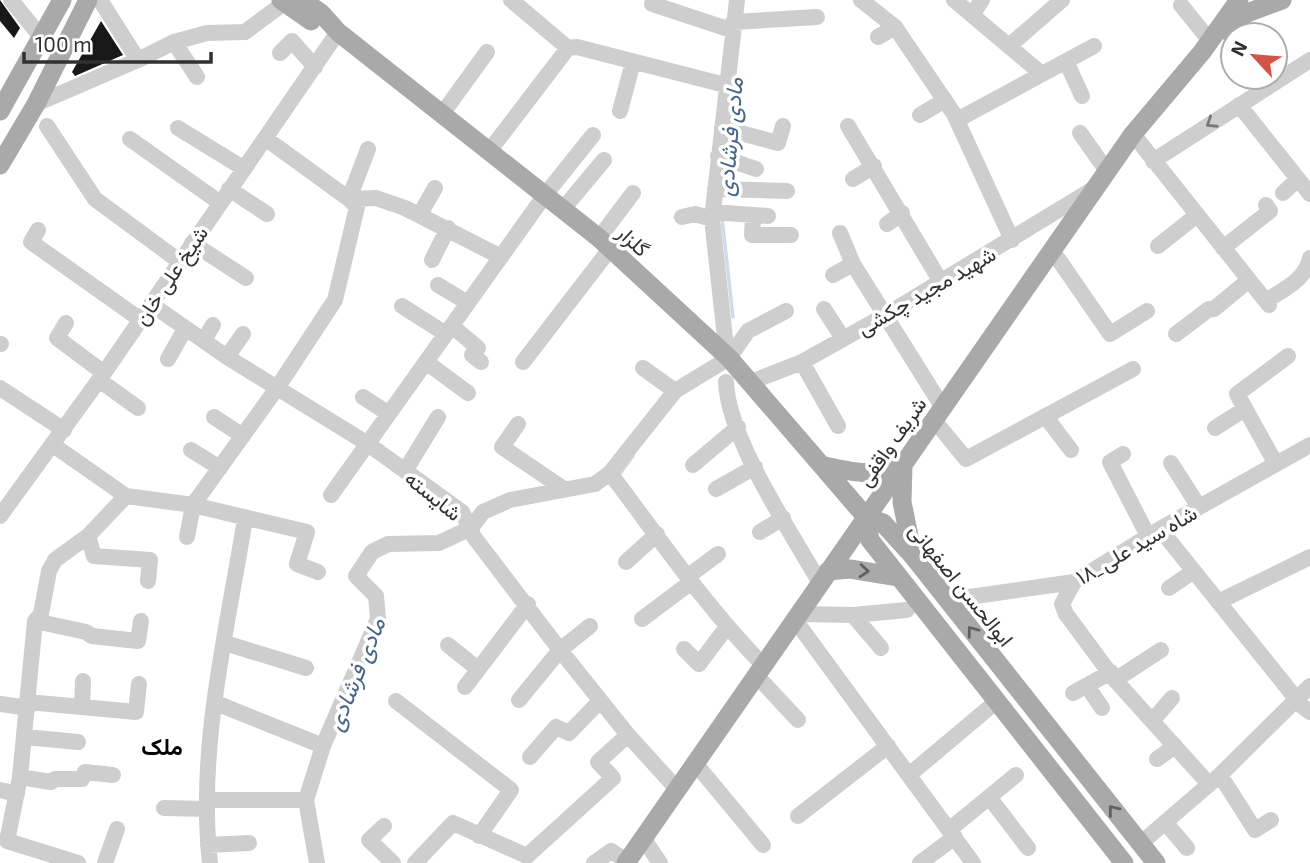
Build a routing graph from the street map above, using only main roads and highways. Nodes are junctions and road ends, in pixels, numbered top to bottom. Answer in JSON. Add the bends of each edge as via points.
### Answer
{"nodes":[{"id":1,"x":62,"y":0,"type":"edge"},
{"id":2,"x":88,"y":0,"type":"edge"},
{"id":3,"x":1228,"y":0,"type":"edge"},
{"id":4,"x":1239,"y":0,"type":"edge"},
{"id":5,"x":1283,"y":0,"type":"edge"},
{"id":6,"x":289,"y":1,"type":"edge"},
{"id":7,"x":1204,"y":44,"type":"junction"},
{"id":8,"x":0,"y":111,"type":"edge"},
{"id":9,"x":0,"y":165,"type":"edge"},
{"id":10,"x":903,"y":464,"type":"junction"},
{"id":11,"x":825,"y":466,"type":"junction"},
{"id":12,"x":866,"y":517,"type":"junction"},
{"id":13,"x":913,"y":556,"type":"junction"},
{"id":14,"x":824,"y":577,"type":"junction"},
{"id":15,"x":899,"y":577,"type":"junction"},
{"id":16,"x":1036,"y":714,"type":"junction"},
{"id":17,"x":1020,"y":730,"type":"junction"},
{"id":18,"x":1063,"y":748,"type":"junction"},
{"id":19,"x":1041,"y":757,"type":"junction"},
{"id":20,"x":626,"y":862,"type":"edge"},
{"id":21,"x":1120,"y":862,"type":"edge"},
{"id":22,"x":1156,"y":863,"type":"edge"}],
"edges":[{"from":1,"to":8,"type":"main road"},
{"from":2,"to":9,"type":"main road"},
{"from":3,"to":7,"type":"main road","name":"شریف واقفی"},
{"from":4,"to":7,"type":"main road","name":"شریف واقفی"},
{"from":5,"to":7,"type":"main road","via":[[1247,13]]},
{"from":6,"to":11,"type":"main road","name":"گلزار","via":[[321,13],[338,32],[604,244],[728,357]]},
{"from":7,"to":10,"type":"main road","name":"شریف واقفی","via":[[1133,134]]},
{"from":10,"to":11,"type":"main road","via":[[881,474]]},
{"from":10,"to":12,"type":"main road","name":"شریف واقفی"},
{"from":10,"to":13,"type":"main road","via":[[902,502]]},
{"from":11,"to":12,"type":"main road","name":"گلزار"},
{"from":12,"to":13,"type":"main road","name":"ابوالحسن اصفهانی","via":[[883,523]]},
{"from":12,"to":14,"type":"main road","name":"شریف واقفی"},
{"from":12,"to":15,"type":"main road","name":"ابوالحسن اصفهانی","via":[[870,540]]},
{"from":16,"to":13,"type":"main road","name":"ابوالحسن اصفهانی","one_way":true},
{"from":14,"to":15,"type":"main road","one_way":true,"via":[[850,569]]},
{"from":14,"to":20,"type":"main road","name":"شریف واقفی"},
{"from":15,"to":17,"type":"main road","name":"ابوالحسن اصفهانی"},
{"from":16,"to":17,"type":"main road","via":[[1034,728]]},
{"from":16,"to":18,"type":"main road","name":"ابوالحسن اصفهانی"},
{"from":17,"to":19,"type":"main road","name":"ابوالحسن اصفهانی"},
{"from":18,"to":19,"type":"main road","via":[[1049,746]]},
{"from":22,"to":18,"type":"main road","name":"ابوالحسن اصفهانی","one_way":true},
{"from":19,"to":21,"type":"main road","name":"ابوالحسن اصفهانی"}]}
